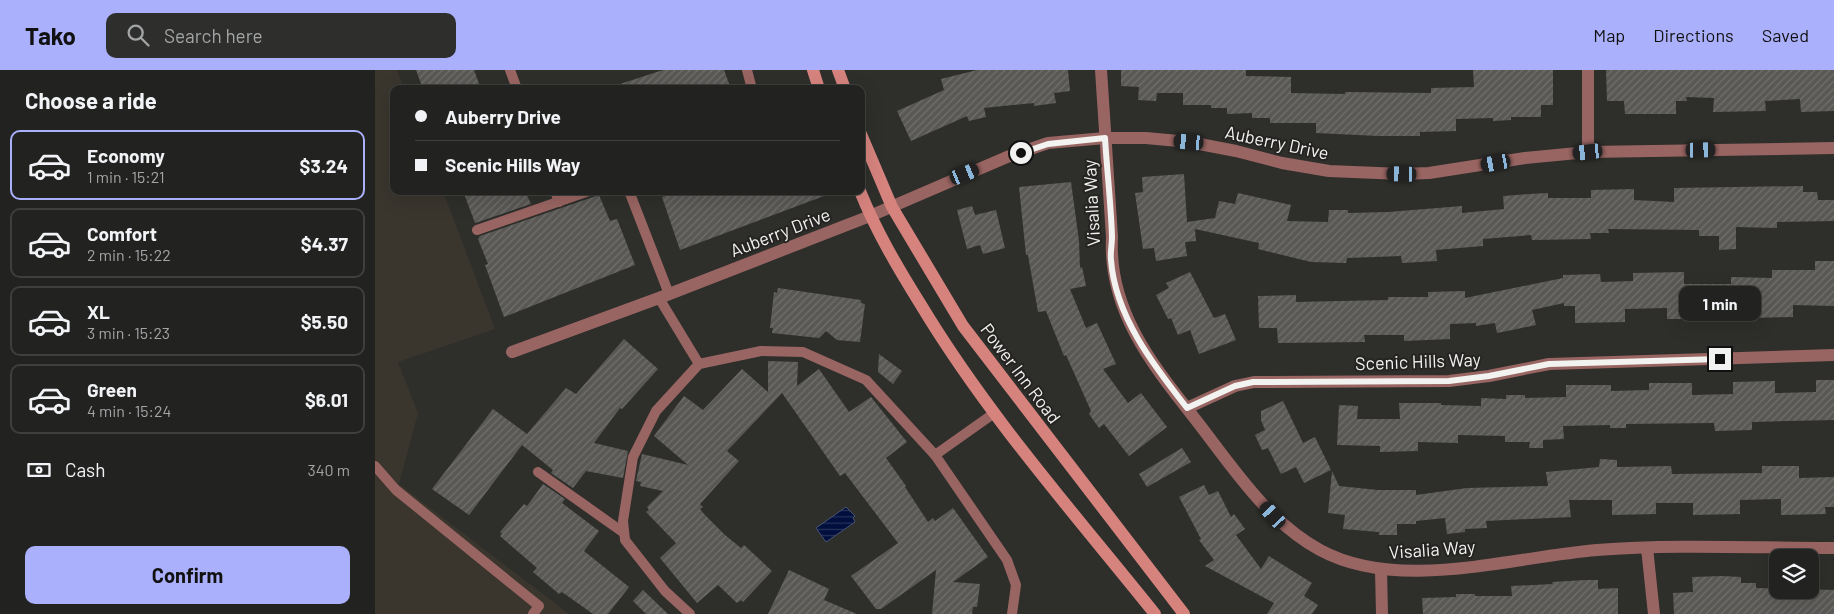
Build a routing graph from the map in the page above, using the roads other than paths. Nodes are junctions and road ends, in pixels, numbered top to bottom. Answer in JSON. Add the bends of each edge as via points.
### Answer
{"nodes":[{"id":1,"x":510,"y":70,"type":"edge"},
{"id":2,"x":747,"y":70,"type":"edge"},
{"id":3,"x":813,"y":70,"type":"edge"},
{"id":4,"x":838,"y":70,"type":"edge"},
{"id":5,"x":1101,"y":70,"type":"edge"},
{"id":6,"x":1587,"y":70,"type":"edge"},
{"id":7,"x":516,"y":85,"type":"edge"},
{"id":8,"x":751,"y":85,"type":"edge"},
{"id":9,"x":818,"y":85,"type":"edge"},
{"id":10,"x":844,"y":85,"type":"edge"},
{"id":11,"x":1105,"y":138,"type":"junction"},
{"id":12,"x":865,"y":143,"type":"edge"},
{"id":13,"x":1834,"y":148,"type":"edge"},
{"id":14,"x":1588,"y":152,"type":"junction"},
{"id":15,"x":556,"y":195,"type":"edge"},
{"id":16,"x":578,"y":195,"type":"edge"},
{"id":17,"x":630,"y":195,"type":"edge"},
{"id":18,"x":862,"y":195,"type":"edge"},
{"id":19,"x":559,"y":202,"type":"junction"},
{"id":20,"x":892,"y":207,"type":"junction"},
{"id":21,"x":870,"y":216,"type":"junction"},
{"id":22,"x":477,"y":230,"type":"dead end"},
{"id":23,"x":664,"y":296,"type":"junction"},
{"id":24,"x":512,"y":352,"type":"dead end"},
{"id":25,"x":1834,"y":355,"type":"edge"},
{"id":26,"x":699,"y":364,"type":"junction"},
{"id":27,"x":1187,"y":408,"type":"junction"},
{"id":28,"x":993,"y":414,"type":"junction"},
{"id":29,"x":935,"y":455,"type":"junction"},
{"id":30,"x":375,"y":466,"type":"edge"},
{"id":31,"x":538,"y":472,"type":"dead end"},
{"id":32,"x":624,"y":533,"type":"junction"},
{"id":33,"x":1647,"y":548,"type":"junction"},
{"id":34,"x":1834,"y":548,"type":"edge"},
{"id":35,"x":1381,"y":570,"type":"junction"},
{"id":36,"x":533,"y":614,"type":"edge"},
{"id":37,"x":690,"y":614,"type":"edge"},
{"id":38,"x":1012,"y":614,"type":"edge"},
{"id":39,"x":1155,"y":614,"type":"edge"},
{"id":40,"x":1184,"y":614,"type":"edge"},
{"id":41,"x":1382,"y":614,"type":"edge"},
{"id":42,"x":1654,"y":614,"type":"edge"}],
"edges":[{"from":1,"to":7,"type":"lane"},
{"from":2,"to":8,"type":"lane"},
{"from":3,"to":9,"type":"main road"},
{"from":4,"to":10,"type":"main road"},
{"from":5,"to":11,"type":"street","name":"Visalia Way"},
{"from":6,"to":14,"type":"street"},
{"from":11,"to":14,"type":"street","name":"Auberry Drive","via":[[1189,142],[1282,163],[1354,173],[1429,173]]},
{"from":11,"to":20,"type":"street","name":"Auberry Drive","via":[[1048,144],[965,174]]},
{"from":11,"to":27,"type":"street","name":"Visalia Way","via":[[1111,260],[1116,283],[1128,319],[1142,346]]},
{"from":12,"to":20,"type":"main road","name":"Power Inn Road"},
{"from":13,"to":14,"type":"street","name":"Auberry Drive"},
{"from":15,"to":19,"type":"lane"},
{"from":16,"to":19,"type":"lane"},
{"from":17,"to":23,"type":"lane"},
{"from":18,"to":21,"type":"main road"},
{"from":19,"to":22,"type":"lane"},
{"from":20,"to":21,"type":"street","name":"Auberry Drive"},
{"from":20,"to":40,"type":"main road","name":"Power Inn Road","via":[[963,326]]},
{"from":21,"to":23,"type":"street","name":"Auberry Drive"},
{"from":21,"to":28,"type":"main road","via":[[939,336]]},
{"from":23,"to":24,"type":"street","name":"Auberry Drive"},
{"from":23,"to":26,"type":"lane"},
{"from":25,"to":27,"type":"street","name":"Scenic Hills Way","via":[[1549,364],[1449,381],[1253,382],[1235,386]]},
{"from":26,"to":29,"type":"lane","via":[[761,351],[803,352],[866,380]]},
{"from":26,"to":32,"type":"lane","via":[[656,411],[633,458]]},
{"from":27,"to":35,"type":"street","name":"Visalia Way","via":[[1260,501],[1288,529],[1339,558]]},
{"from":28,"to":29,"type":"lane"},
{"from":28,"to":39,"type":"main road"},
{"from":29,"to":38,"type":"lane","via":[[1007,560],[1016,585]]},
{"from":30,"to":36,"type":"lane","via":[[396,490],[539,606]]},
{"from":31,"to":32,"type":"lane"},
{"from":32,"to":37,"type":"lane","via":[[625,540],[665,591]]},
{"from":33,"to":34,"type":"street","name":"Visalia Way"},
{"from":33,"to":35,"type":"street","name":"Visalia Way","via":[[1597,550],[1413,572]]},
{"from":33,"to":42,"type":"street"},
{"from":35,"to":41,"type":"street"}]}
